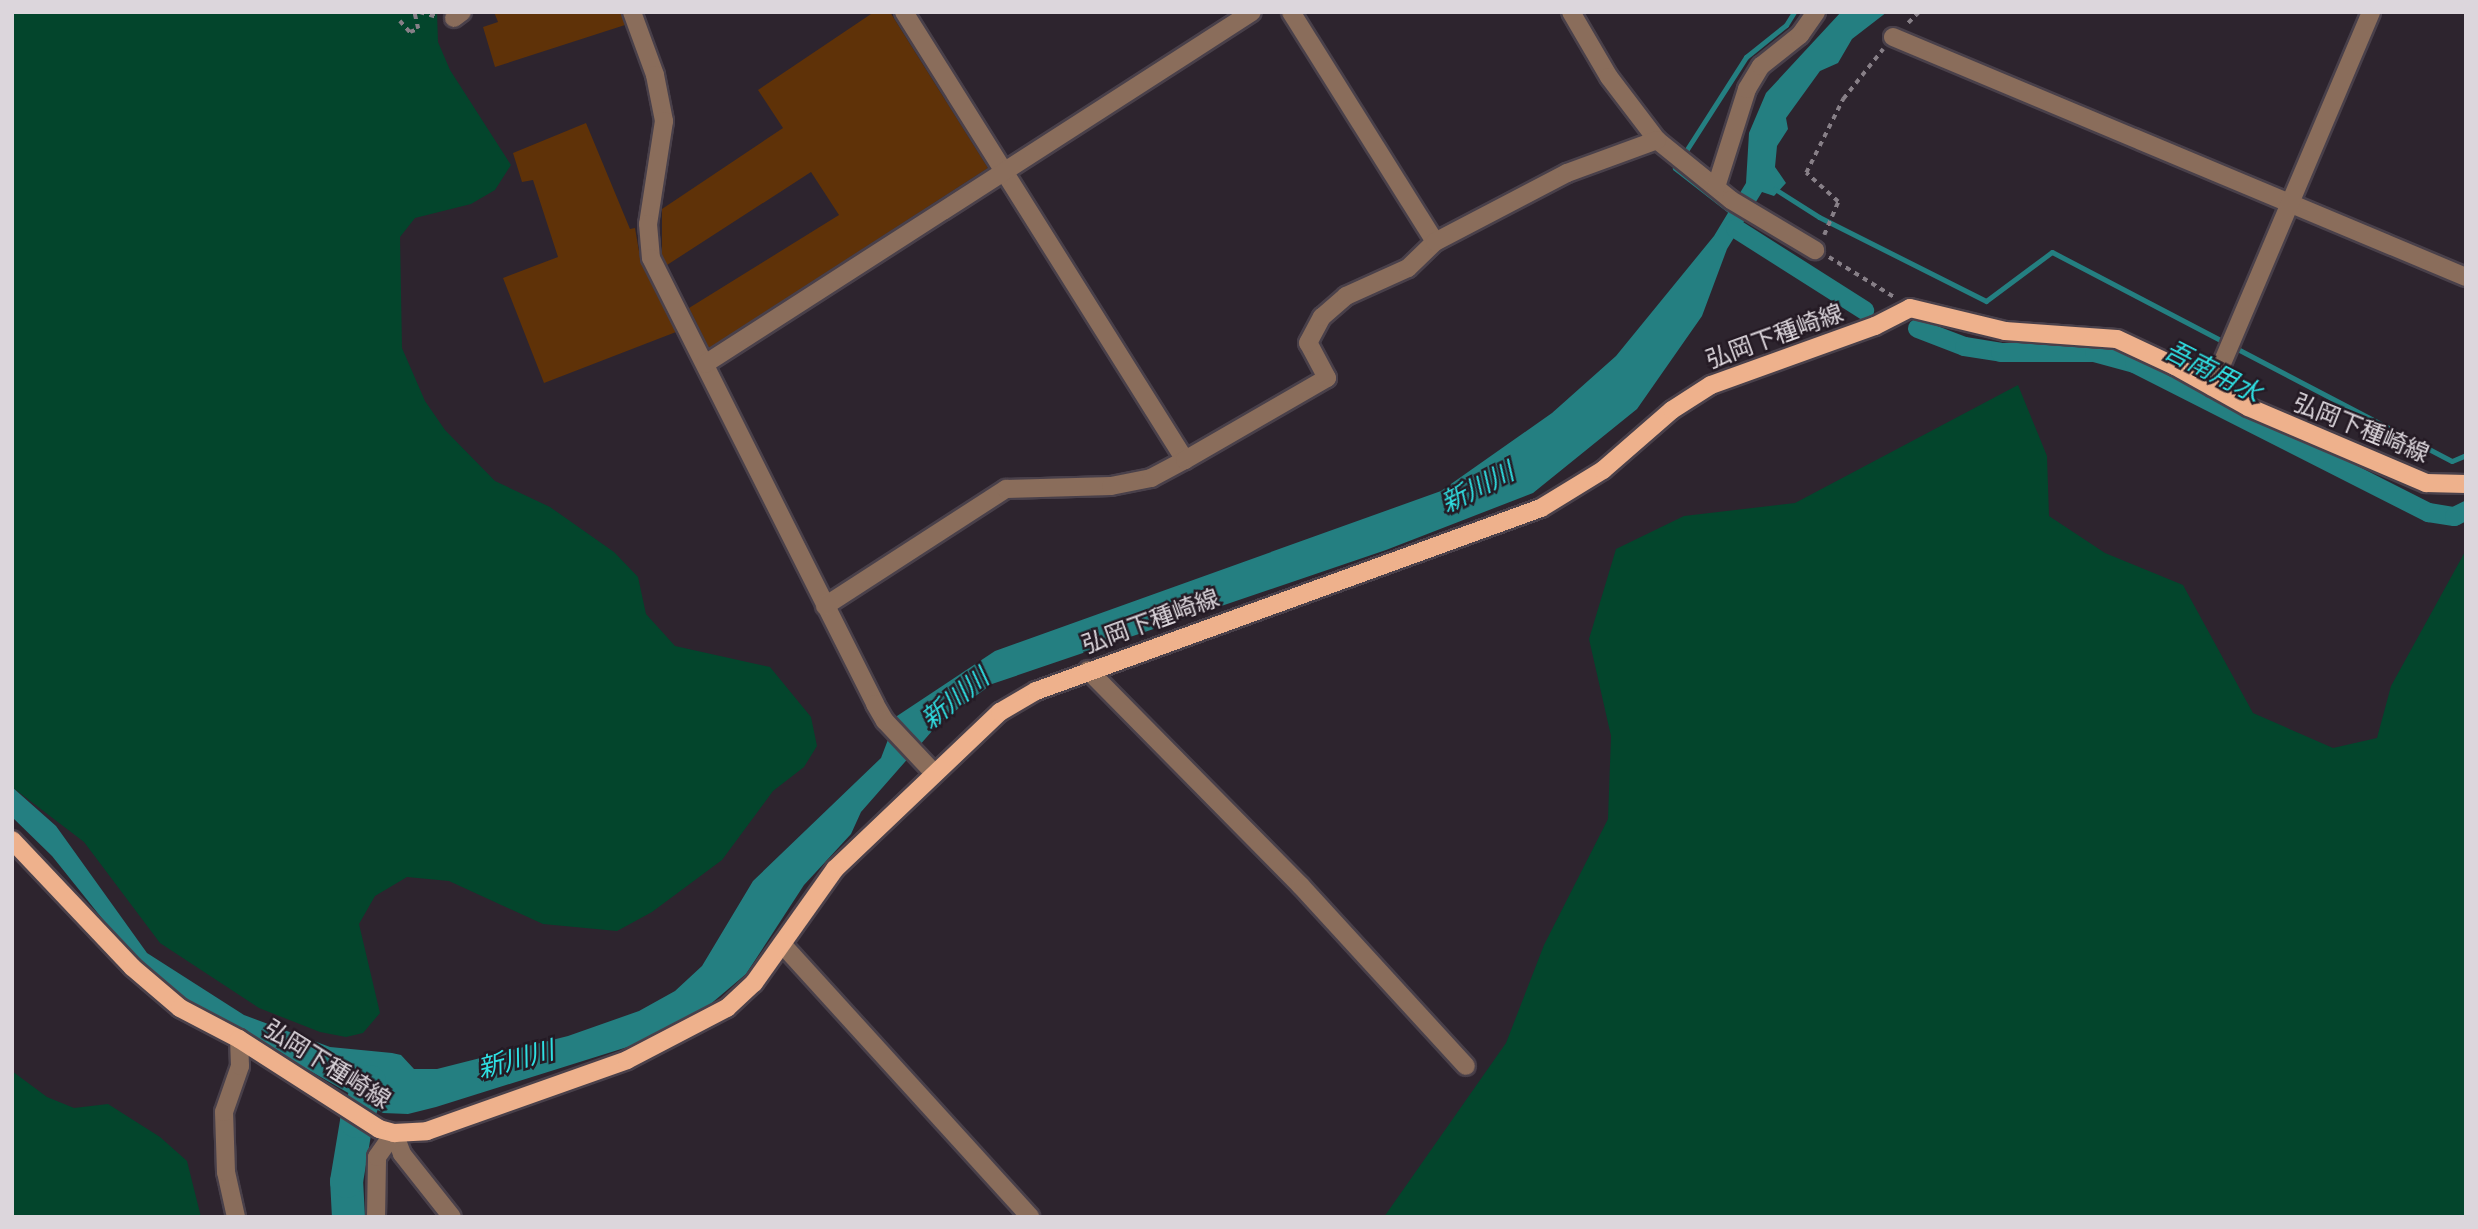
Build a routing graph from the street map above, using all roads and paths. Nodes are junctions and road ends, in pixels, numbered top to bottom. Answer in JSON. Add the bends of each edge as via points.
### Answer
{"nodes":[{"id":1,"x":414,"y":12,"type":"edge"},
{"id":2,"x":632,"y":12,"type":"edge"},
{"id":3,"x":904,"y":12,"type":"edge"},
{"id":4,"x":1252,"y":12,"type":"edge"},
{"id":5,"x":1291,"y":12,"type":"edge"},
{"id":6,"x":1571,"y":12,"type":"edge"},
{"id":7,"x":1816,"y":12,"type":"edge"},
{"id":8,"x":2371,"y":12,"type":"edge"},
{"id":9,"x":400,"y":21,"type":"dead end"},
{"id":10,"x":1893,"y":37,"type":"joint"},
{"id":11,"x":1657,"y":140,"type":"junction"},
{"id":12,"x":1006,"y":172,"type":"junction"},
{"id":13,"x":1716,"y":187,"type":"junction"},
{"id":14,"x":2289,"y":204,"type":"junction"},
{"id":15,"x":1835,"y":218,"type":"dead end"},
{"id":16,"x":1436,"y":242,"type":"junction"},
{"id":17,"x":1815,"y":250,"type":"joint"},
{"id":18,"x":2466,"y":277,"type":"edge"},
{"id":19,"x":1910,"y":308,"type":"junction"},
{"id":20,"x":705,"y":364,"type":"junction"},
{"id":21,"x":2212,"y":387,"type":"junction"},
{"id":22,"x":1185,"y":460,"type":"junction"},
{"id":23,"x":2466,"y":484,"type":"edge"},
{"id":24,"x":825,"y":606,"type":"junction"},
{"id":25,"x":1088,"y":670,"type":"junction"},
{"id":26,"x":929,"y":769,"type":"junction"},
{"id":27,"x":12,"y":840,"type":"edge"},
{"id":28,"x":782,"y":944,"type":"junction"},
{"id":29,"x":239,"y":1039,"type":"junction"},
{"id":30,"x":1466,"y":1066,"type":"dead end"},
{"id":31,"x":386,"y":1131,"type":"junction"},
{"id":32,"x":236,"y":1217,"type":"edge"},
{"id":33,"x":376,"y":1217,"type":"edge"},
{"id":34,"x":452,"y":1217,"type":"edge"},
{"id":35,"x":1031,"y":1217,"type":"edge"}],
"edges":[{"from":1,"to":9,"type":"path","via":[[418,29],[410,32]]},
{"from":2,"to":20,"type":"street","via":[[655,75],[664,121],[648,224],[652,258]]},
{"from":3,"to":12,"type":"street"},
{"from":4,"to":12,"type":"street"},
{"from":5,"to":16,"type":"street"},
{"from":6,"to":11,"type":"street","via":[[1609,77]]},
{"from":7,"to":13,"type":"street","via":[[1800,35],[1761,66],[1747,89]]},
{"from":8,"to":14,"type":"street"},
{"from":10,"to":14,"type":"street"},
{"from":10,"to":15,"type":"path","via":[[1843,99],[1806,173],[1838,202]]},
{"from":11,"to":13,"type":"street"},
{"from":11,"to":16,"type":"street","via":[[1567,173]]},
{"from":12,"to":20,"type":"street"},
{"from":12,"to":22,"type":"street"},
{"from":13,"to":17,"type":"street"},
{"from":14,"to":18,"type":"street"},
{"from":14,"to":21,"type":"street"},
{"from":16,"to":22,"type":"street","via":[[1408,268],[1346,296],[1322,317],[1308,343],[1327,378]]},
{"from":17,"to":19,"type":"path"},
{"from":19,"to":21,"type":"main road","name":"弘岡下種崎線","via":[[2005,331],[2101,335],[2135,346]]},
{"from":19,"to":25,"type":"main road","name":"弘岡下種崎線","via":[[1875,326],[1711,385],[1672,410],[1603,470],[1541,508]]},
{"from":20,"to":24,"type":"street"},
{"from":21,"to":23,"type":"main road","name":"弘岡下種崎線","via":[[2276,420],[2426,483]]},
{"from":22,"to":24,"type":"street","via":[[1150,478],[1111,486],[1006,489]]},
{"from":24,"to":26,"type":"street","via":[[885,721]]},
{"from":25,"to":26,"type":"main road","name":"弘岡下種崎線","via":[[1000,712]]},
{"from":25,"to":30,"type":"street","via":[[1301,886]]},
{"from":26,"to":28,"type":"main road","name":"弘岡下種崎線","via":[[835,869]]},
{"from":27,"to":29,"type":"main road","name":"弘岡下種崎線","via":[[157,990],[205,1024]]},
{"from":28,"to":31,"type":"main road","name":"弘岡下種崎線","via":[[745,991],[682,1034],[628,1060],[451,1124]]},
{"from":28,"to":35,"type":"street"},
{"from":29,"to":31,"type":"main road","name":"弘岡下種崎線"},
{"from":29,"to":32,"type":"street","via":[[240,1066],[224,1112],[226,1172]]},
{"from":31,"to":33,"type":"street","via":[[377,1157]]},
{"from":31,"to":34,"type":"street"}]}
